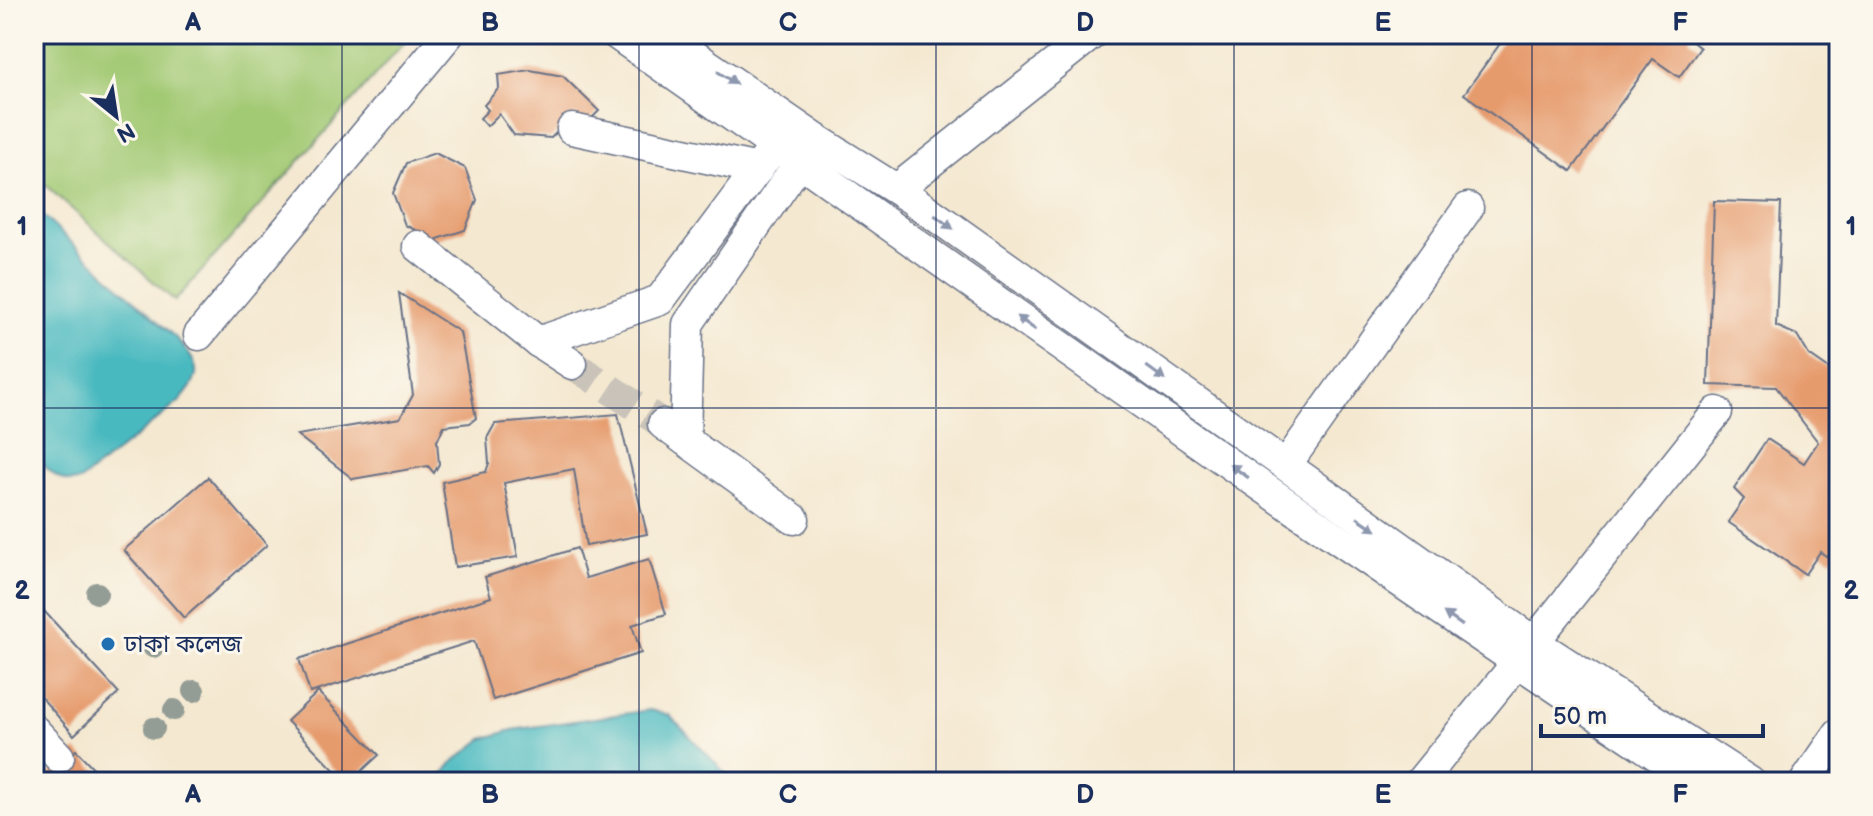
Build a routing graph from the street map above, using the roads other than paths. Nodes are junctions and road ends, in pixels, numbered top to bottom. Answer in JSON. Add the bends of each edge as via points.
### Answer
{"nodes":[{"id":1,"x":449,"y":34,"type":"edge"},
{"id":2,"x":616,"y":34,"type":"edge"},
{"id":3,"x":1092,"y":34,"type":"edge"},
{"id":4,"x":682,"y":39,"type":"edge"},
{"id":5,"x":572,"y":129,"type":"dead end"},
{"id":6,"x":788,"y":148,"type":"junction"},
{"id":7,"x":897,"y":189,"type":"junction"},
{"id":8,"x":1468,"y":208,"type":"dead end"},
{"id":9,"x":418,"y":246,"type":"dead end"},
{"id":10,"x":199,"y":335,"type":"dead end"},
{"id":11,"x":538,"y":342,"type":"junction"},
{"id":12,"x":572,"y":364,"type":"tunnel mouth"},
{"id":13,"x":1717,"y":412,"type":"dead end"},
{"id":14,"x":1286,"y":465,"type":"junction"},
{"id":15,"x":794,"y":519,"type":"dead end"},
{"id":16,"x":1526,"y":653,"type":"junction"},
{"id":17,"x":34,"y":730,"type":"edge"},
{"id":18,"x":1839,"y":733,"type":"edge"},
{"id":19,"x":59,"y":757,"type":"dead end"},
{"id":20,"x":1420,"y":782,"type":"edge"},
{"id":21,"x":1697,"y":782,"type":"edge"},
{"id":22,"x":1750,"y":782,"type":"edge"},
{"id":23,"x":1805,"y":782,"type":"edge"}],
"edges":[{"from":1,"to":10,"type":"street"},
{"from":2,"to":6,"type":"street"},
{"from":3,"to":7,"type":"street"},
{"from":4,"to":6,"type":"street","one_way":true},
{"from":5,"to":6,"type":"street"},
{"from":6,"to":7,"type":"street"},
{"from":6,"to":11,"type":"street","via":[[660,300]]},
{"from":6,"to":15,"type":"street","via":[[688,324],[674,432]]},
{"from":16,"to":6,"type":"street","one_way":true,"via":[[1063,349]]},
{"from":7,"to":14,"type":"street","one_way":true},
{"from":8,"to":14,"type":"street"},
{"from":9,"to":11,"type":"street"},
{"from":11,"to":12,"type":"street"},
{"from":13,"to":16,"type":"street"},
{"from":14,"to":16,"type":"street","one_way":true},
{"from":16,"to":20,"type":"street"},
{"from":16,"to":21,"type":"street"},
{"from":16,"to":22,"type":"street"},
{"from":17,"to":19,"type":"street"},
{"from":18,"to":23,"type":"street"}]}
